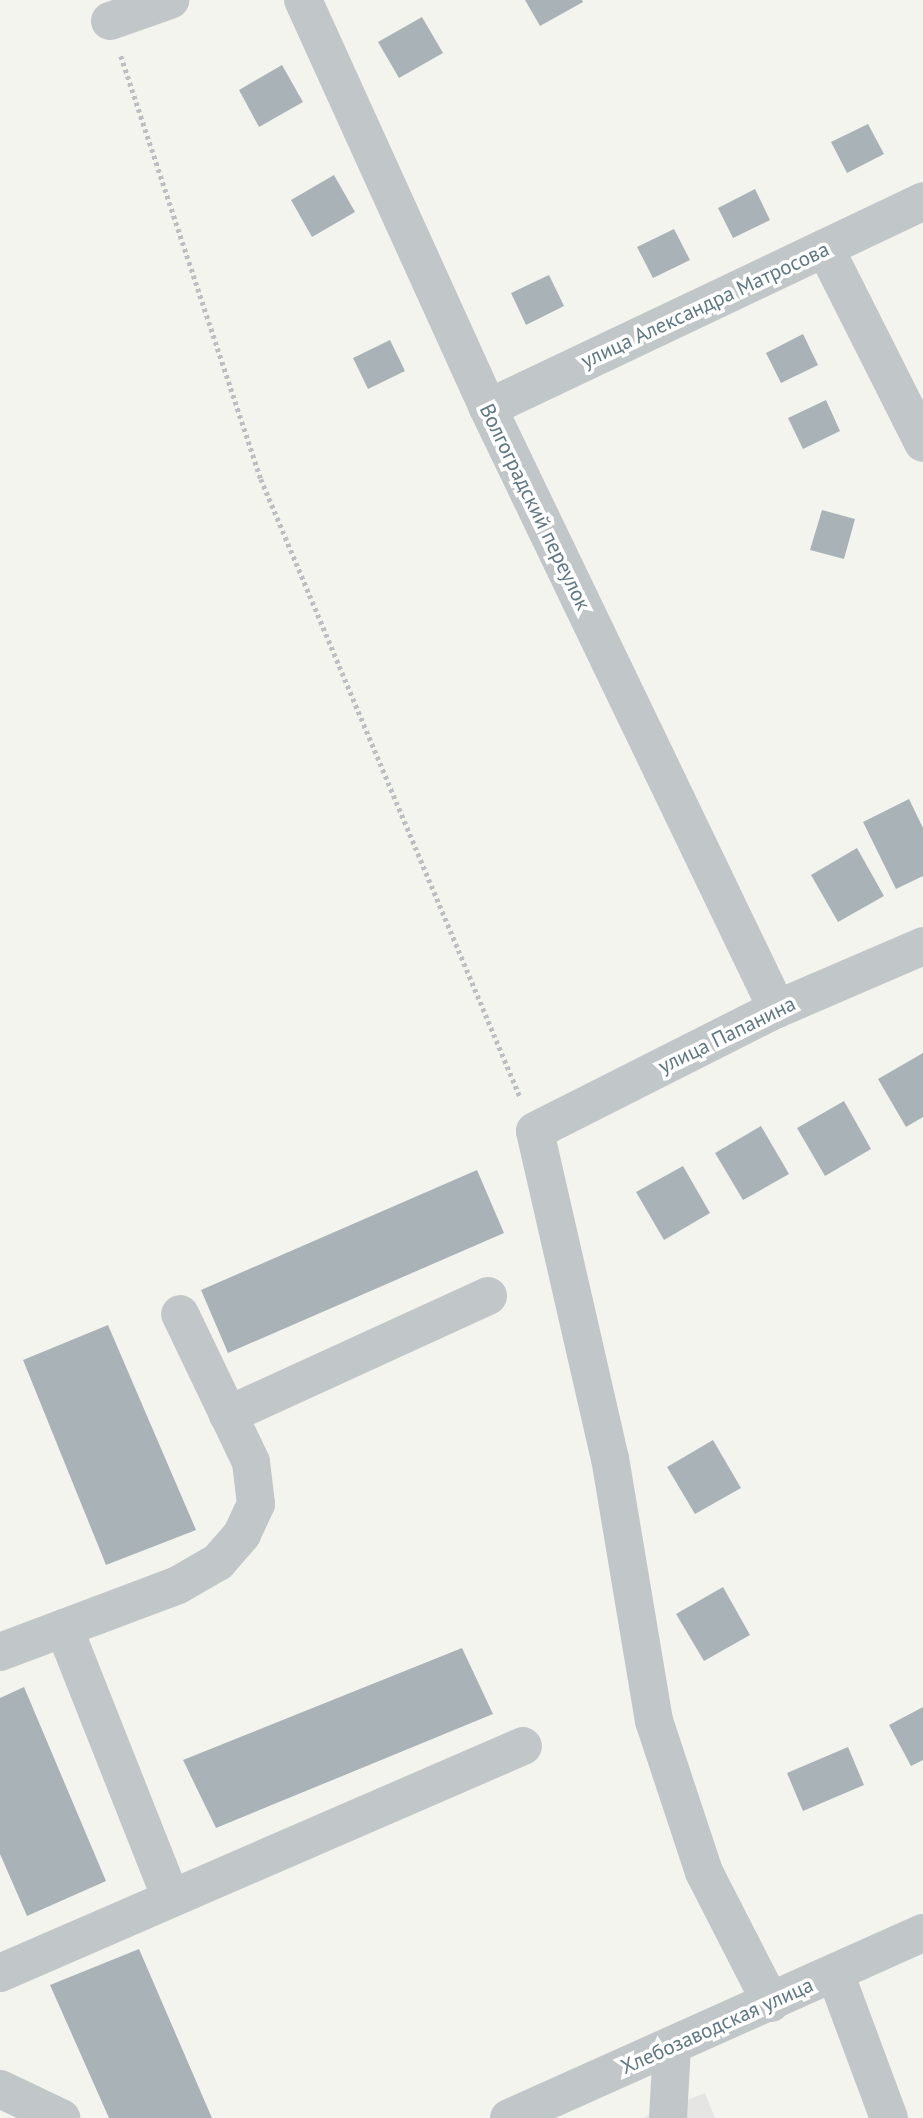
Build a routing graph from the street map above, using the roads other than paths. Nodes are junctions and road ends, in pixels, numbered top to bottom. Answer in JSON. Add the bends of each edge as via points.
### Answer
{"nodes":[{"id":1,"x":170,"y":0,"type":"edge"},
{"id":2,"x":303,"y":0,"type":"edge"},
{"id":3,"x":110,"y":22,"type":"road end"},
{"id":4,"x":923,"y":201,"type":"edge"},
{"id":5,"x":825,"y":248,"type":"junction"},
{"id":6,"x":488,"y":408,"type":"junction"},
{"id":7,"x":923,"y":443,"type":"edge"},
{"id":8,"x":923,"y":946,"type":"edge"},
{"id":9,"x":776,"y":1009,"type":"junction"},
{"id":10,"x":488,"y":1296,"type":"dead end"},
{"id":11,"x":180,"y":1314,"type":"dead end"},
{"id":12,"x":228,"y":1415,"type":"junction"},
{"id":13,"x":64,"y":1628,"type":"junction"},
{"id":14,"x":0,"y":1652,"type":"edge"},
{"id":15,"x":523,"y":1746,"type":"dead end"},
{"id":16,"x":171,"y":1898,"type":"junction"},
{"id":17,"x":923,"y":1933,"type":"edge"},
{"id":18,"x":0,"y":1973,"type":"edge"},
{"id":19,"x":835,"y":1973,"type":"junction"},
{"id":20,"x":771,"y":2003,"type":"junction"},
{"id":21,"x":672,"y":2047,"type":"junction"},
{"id":22,"x":0,"y":2089,"type":"edge"},
{"id":23,"x":61,"y":2118,"type":"edge"},
{"id":24,"x":509,"y":2118,"type":"edge"},
{"id":25,"x":668,"y":2118,"type":"edge"},
{"id":26,"x":889,"y":2118,"type":"edge"}],
"edges":[{"from":1,"to":3,"type":"street"},
{"from":2,"to":6,"type":"street","name":"Волгоградский переулок"},
{"from":4,"to":5,"type":"street","name":"улица Александра Матросова"},
{"from":5,"to":6,"type":"street","name":"улица Александра Матросова"},
{"from":5,"to":7,"type":"street"},
{"from":6,"to":9,"type":"street","name":"Волгоградский переулок"},
{"from":8,"to":9,"type":"street","name":"улица Папанина"},
{"from":9,"to":20,"type":"street","name":"улица Папанина","via":[[534,1131],[610,1459],[654,1721],[704,1872]]},
{"from":10,"to":12,"type":"street"},
{"from":11,"to":12,"type":"street"},
{"from":12,"to":13,"type":"street","via":[[251,1462],[256,1504],[242,1534],[218,1562],[178,1585]]},
{"from":13,"to":14,"type":"street"},
{"from":13,"to":16,"type":"street"},
{"from":15,"to":16,"type":"street"},
{"from":16,"to":18,"type":"street"},
{"from":17,"to":19,"type":"street","name":"Хлебозаводская улица"},
{"from":19,"to":20,"type":"street","name":"Хлебозаводская улица"},
{"from":19,"to":26,"type":"street"},
{"from":20,"to":21,"type":"street","name":"Хлебозаводская улица"},
{"from":21,"to":24,"type":"street","name":"Хлебозаводская улица"},
{"from":21,"to":25,"type":"street"},
{"from":22,"to":23,"type":"street"}]}
